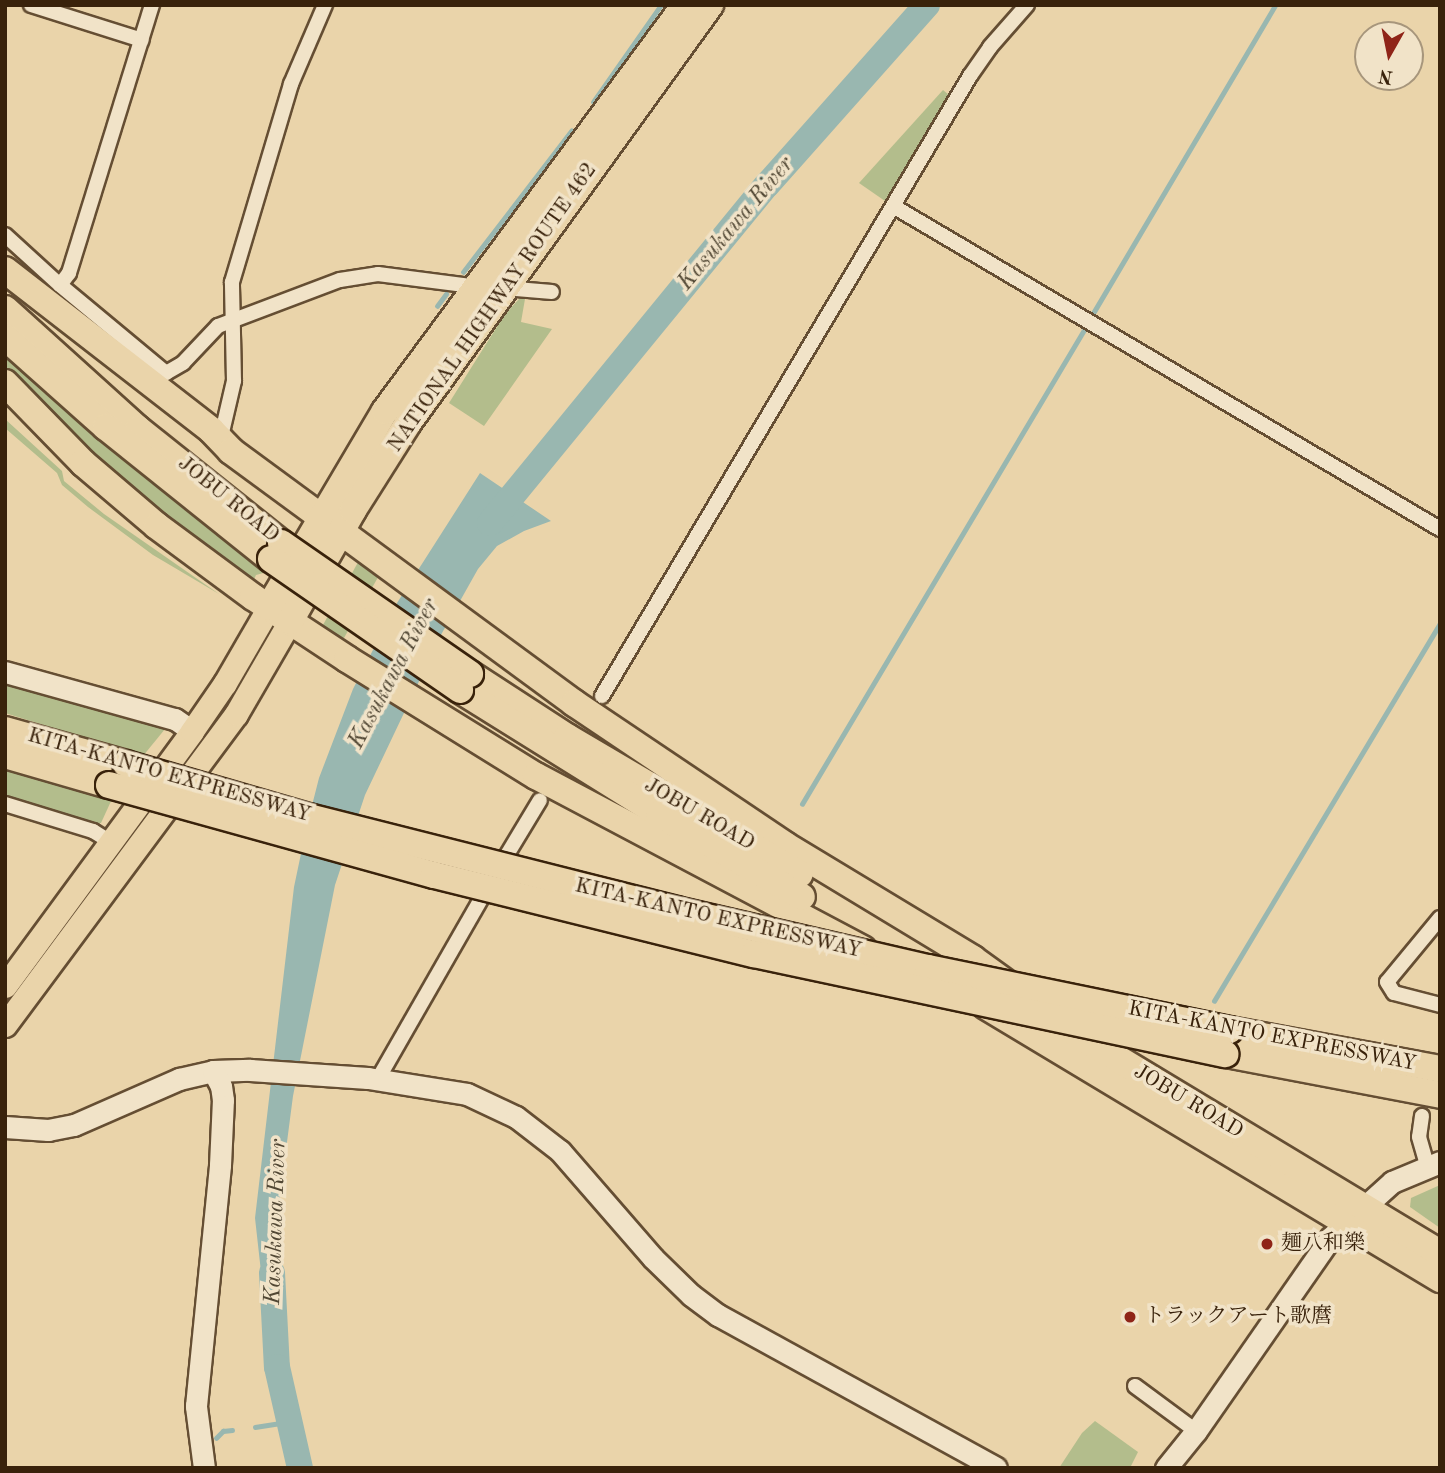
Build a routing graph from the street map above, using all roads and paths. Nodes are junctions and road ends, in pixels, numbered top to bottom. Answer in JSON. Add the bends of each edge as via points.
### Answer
{"nodes":[{"id":1,"x":31,"y":5,"type":"edge"},
{"id":2,"x":152,"y":5,"type":"edge"},
{"id":3,"x":325,"y":5,"type":"edge"},
{"id":4,"x":685,"y":5,"type":"edge"},
{"id":5,"x":710,"y":5,"type":"edge"},
{"id":6,"x":1027,"y":5,"type":"edge"},
{"id":7,"x":142,"y":40,"type":"junction"},
{"id":8,"x":893,"y":206,"type":"junction"},
{"id":9,"x":5,"y":235,"type":"edge"},
{"id":10,"x":5,"y":270,"type":"edge"},
{"id":11,"x":60,"y":285,"type":"junction"},
{"id":12,"x":477,"y":287,"type":"junction"},
{"id":13,"x":504,"y":288,"type":"junction"},
{"id":14,"x":551,"y":292,"type":"dead end"},
{"id":15,"x":5,"y":309,"type":"edge"},
{"id":16,"x":232,"y":320,"type":"junction"},
{"id":17,"x":5,"y":337,"type":"edge"},
{"id":18,"x":5,"y":383,"type":"edge"},
{"id":19,"x":220,"y":441,"type":"junction"},
{"id":20,"x":330,"y":524,"type":"junction"},
{"id":21,"x":1440,"y":529,"type":"edge"},
{"id":22,"x":276,"y":551,"type":"junction"},
{"id":23,"x":280,"y":614,"type":"junction"},
{"id":24,"x":5,"y":672,"type":"edge"},
{"id":25,"x":465,"y":682,"type":"junction"},
{"id":26,"x":602,"y":695,"type":"dead end"},
{"id":27,"x":5,"y":730,"type":"edge"},
{"id":28,"x":192,"y":731,"type":"junction"},
{"id":29,"x":5,"y":755,"type":"edge"},
{"id":30,"x":540,"y":800,"type":"dead end"},
{"id":31,"x":5,"y":804,"type":"edge"},
{"id":32,"x":111,"y":843,"type":"junction"},
{"id":33,"x":1440,"y":918,"type":"edge"},
{"id":34,"x":5,"y":986,"type":"edge"},
{"id":35,"x":964,"y":993,"type":"junction"},
{"id":36,"x":1440,"y":1005,"type":"edge"},
{"id":37,"x":5,"y":1025,"type":"edge"},
{"id":38,"x":1069,"y":1029,"type":"junction"},
{"id":39,"x":1228,"y":1042,"type":"junction"},
{"id":40,"x":1440,"y":1069,"type":"edge"},
{"id":41,"x":213,"y":1071,"type":"junction"},
{"id":42,"x":370,"y":1078,"type":"junction"},
{"id":43,"x":1440,"y":1094,"type":"edge"},
{"id":44,"x":1422,"y":1115,"type":"dead end"},
{"id":45,"x":5,"y":1127,"type":"edge"},
{"id":46,"x":1434,"y":1163,"type":"edge"},
{"id":47,"x":1356,"y":1215,"type":"junction"},
{"id":48,"x":1440,"y":1253,"type":"edge"},
{"id":49,"x":1440,"y":1279,"type":"edge"},
{"id":50,"x":1135,"y":1386,"type":"dead end"},
{"id":51,"x":1196,"y":1431,"type":"junction"},
{"id":52,"x":204,"y":1468,"type":"edge"},
{"id":53,"x":996,"y":1468,"type":"edge"},
{"id":54,"x":1166,"y":1468,"type":"edge"}],
"edges":[{"from":1,"to":7,"type":"street"},
{"from":2,"to":7,"type":"street"},
{"from":3,"to":16,"type":"street","via":[[291,84],[247,231],[232,282]]},
{"from":4,"to":12,"type":"highway","name":"NATIONAL HIGHWAY ROUTE 462"},
{"from":5,"to":13,"type":"highway","name":"NATIONAL HIGHWAY ROUTE 462"},
{"from":6,"to":8,"type":"street","via":[[970,76]]},
{"from":7,"to":11,"type":"street","via":[[69,273]]},
{"from":8,"to":21,"type":"street"},
{"from":8,"to":26,"type":"street"},
{"from":9,"to":11,"type":"street"},
{"from":10,"to":19,"type":"highway"},
{"from":11,"to":16,"type":"street","via":[[166,373],[183,363],[211,330]]},
{"from":12,"to":13,"type":"street"},
{"from":12,"to":16,"type":"street","via":[[402,276],[353,277]]},
{"from":12,"to":20,"type":"highway","name":"NATIONAL HIGHWAY ROUTE 462","via":[[385,411]]},
{"from":13,"to":14,"type":"street"},
{"from":13,"to":20,"type":"highway","name":"NATIONAL HIGHWAY ROUTE 462"},
{"from":15,"to":22,"type":"highway","name":"JOBU ROAD"},
{"from":16,"to":19,"type":"street","via":[[234,381]]},
{"from":17,"to":22,"type":"highway","name":"JOBU ROAD","via":[[106,426]]},
{"from":18,"to":23,"type":"highway","via":[[121,496],[194,555]]},
{"from":19,"to":20,"type":"highway"},
{"from":20,"to":23,"type":"highway","name":"NATIONAL HIGHWAY ROUTE 462"},
{"from":20,"to":38,"type":"highway","via":[[489,642],[785,845],[973,959]]},
{"from":22,"to":25,"type":"highway","name":"JOBU ROAD","bridge":true},
{"from":23,"to":28,"type":"main road"},
{"from":23,"to":35,"type":"highway","via":[[536,776],[897,967]]},
{"from":23,"to":37,"type":"main road","via":[[229,724]]},
{"from":24,"to":28,"type":"street","via":[[175,719]]},
{"from":25,"to":35,"type":"highway","name":"JOBU ROAD","via":[[659,814]]},
{"from":25,"to":38,"type":"highway","name":"JOBU ROAD"},
{"from":27,"to":39,"type":"highway","name":"KITA-KANTO EXPRESSWAY","bridge":true,"via":[[309,817]]},
{"from":28,"to":32,"type":"main road"},
{"from":29,"to":39,"type":"highway","name":"KITA-KANTO EXPRESSWAY","bridge":true,"via":[[434,874],[754,954]]},
{"from":30,"to":42,"type":"street"},
{"from":31,"to":32,"type":"street","via":[[93,831]]},
{"from":32,"to":34,"type":"main road"},
{"from":33,"to":36,"type":"street","via":[[1387,982],[1394,993]]},
{"from":35,"to":47,"type":"highway","name":"JOBU ROAD"},
{"from":38,"to":47,"type":"highway","name":"JOBU ROAD"},
{"from":39,"to":40,"type":"highway","name":"KITA-KANTO EXPRESSWAY"},
{"from":39,"to":43,"type":"highway","name":"KITA-KANTO EXPRESSWAY"},
{"from":41,"to":42,"type":"street"},
{"from":41,"to":45,"type":"street","via":[[179,1079],[74,1125],[48,1130]]},
{"from":41,"to":52,"type":"street","via":[[223,1100],[196,1406]]},
{"from":42,"to":53,"type":"street","via":[[450,1090],[516,1117],[560,1151],[691,1295],[753,1336]]},
{"from":44,"to":46,"type":"street","via":[[1419,1137]]},
{"from":46,"to":47,"type":"street","via":[[1392,1182]]},
{"from":47,"to":48,"type":"highway","name":"JOBU ROAD"},
{"from":47,"to":49,"type":"highway","name":"JOBU ROAD"},
{"from":47,"to":51,"type":"street","via":[[1321,1250]]},
{"from":50,"to":51,"type":"street"},
{"from":51,"to":54,"type":"street"}]}
